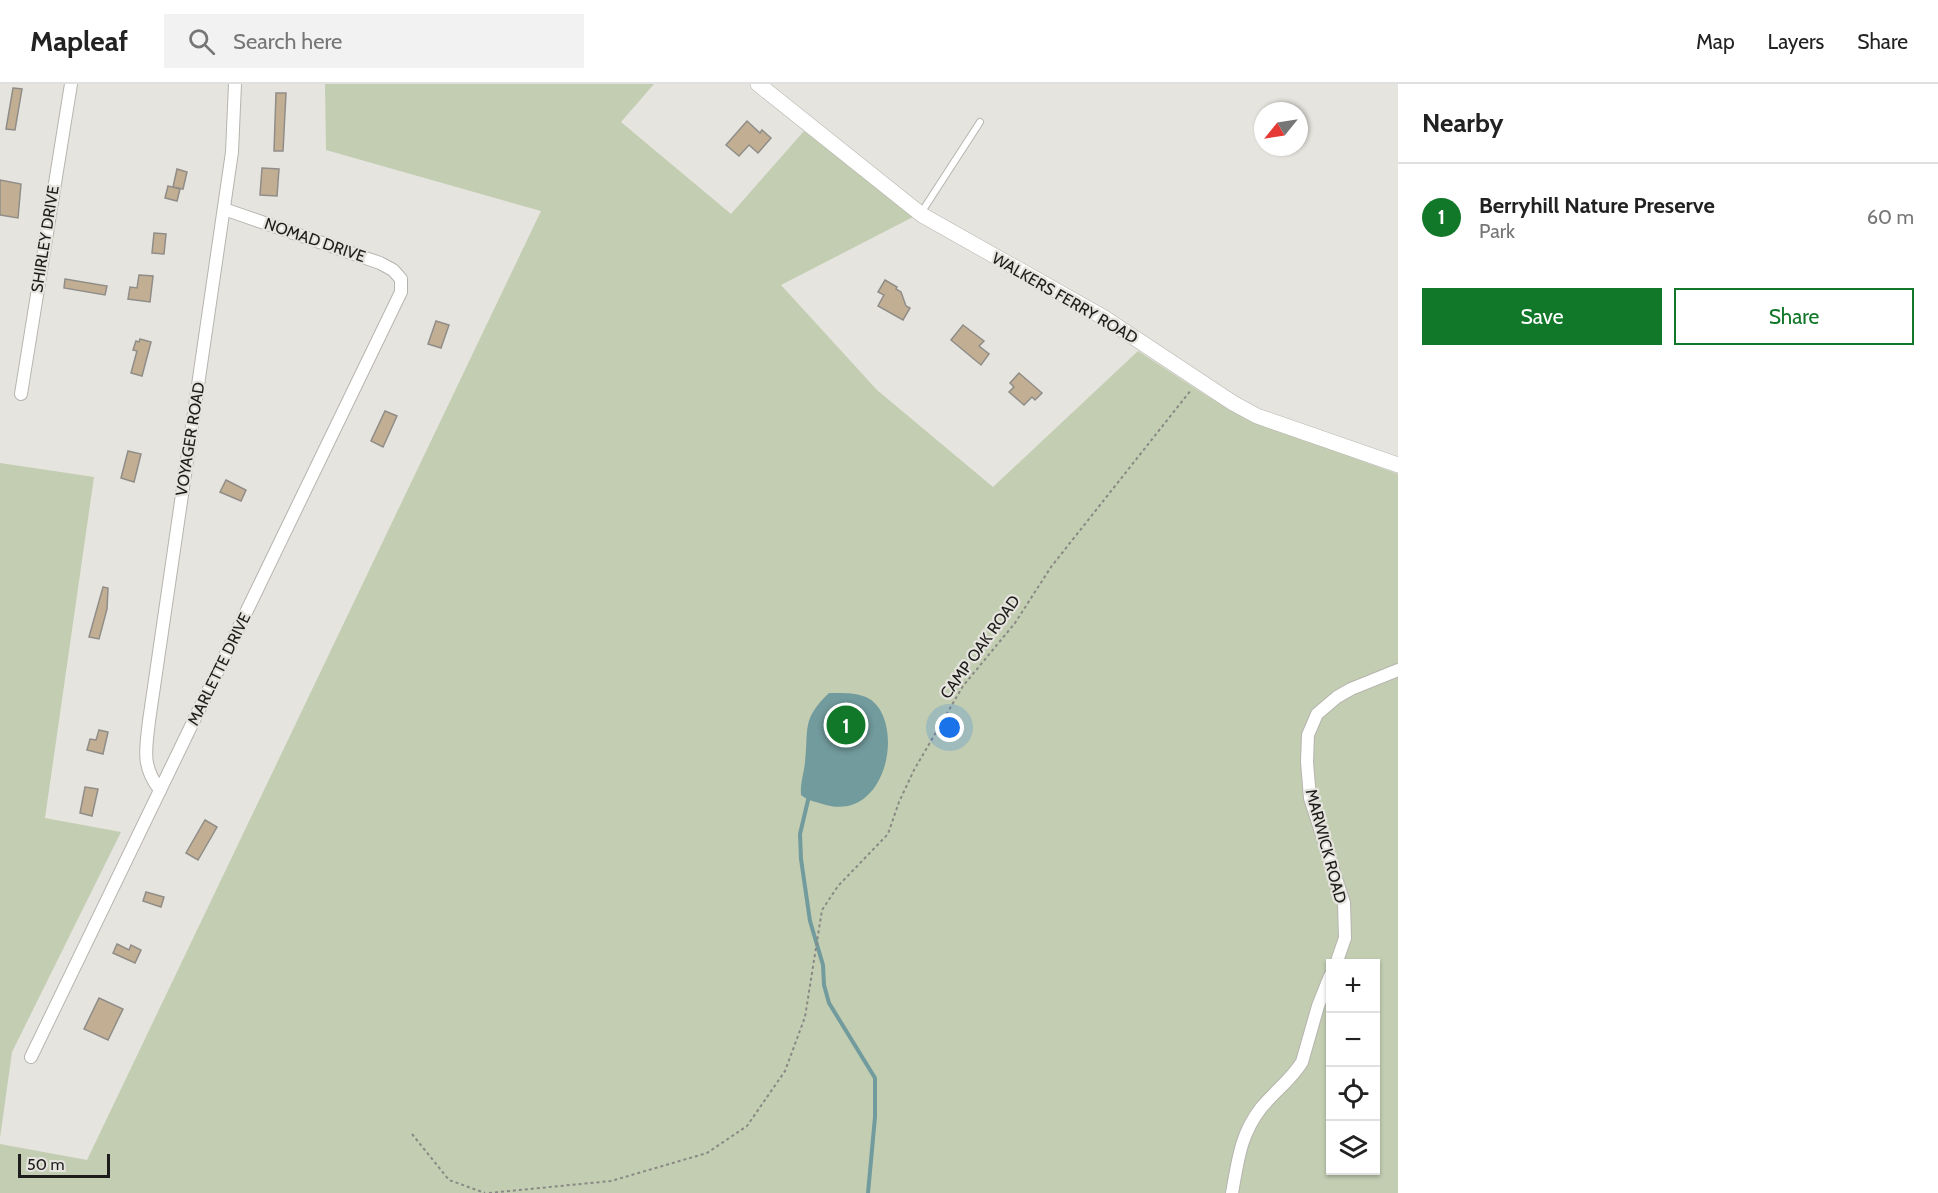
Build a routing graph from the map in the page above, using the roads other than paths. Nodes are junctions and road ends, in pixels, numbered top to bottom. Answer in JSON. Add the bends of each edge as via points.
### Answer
{"nodes":[{"id":1,"x":70,"y":84,"type":"edge"},
{"id":2,"x":236,"y":84,"type":"edge"},
{"id":3,"x":758,"y":84,"type":"edge"},
{"id":4,"x":980,"y":122,"type":"dead end"},
{"id":5,"x":224,"y":209,"type":"junction"},
{"id":6,"x":920,"y":214,"type":"junction"},
{"id":7,"x":401,"y":279,"type":"joint"},
{"id":8,"x":21,"y":394,"type":"dead end"},
{"id":9,"x":1398,"y":465,"type":"edge"},
{"id":10,"x":1398,"y":670,"type":"edge"},
{"id":11,"x":160,"y":790,"type":"junction"},
{"id":12,"x":1337,"y":959,"type":"edge"},
{"id":13,"x":1326,"y":986,"type":"edge"},
{"id":14,"x":31,"y":1057,"type":"dead end"},
{"id":15,"x":1232,"y":1193,"type":"edge"}],
"edges":[{"from":1,"to":8,"type":"street","name":"SHIRLEY DRIVE"},
{"from":2,"to":5,"type":"street","name":"VOYAGER ROAD"},
{"from":3,"to":6,"type":"street","name":"WALKERS FERRY ROAD"},
{"from":4,"to":6,"type":"lane"},
{"from":5,"to":7,"type":"street","name":"NOMAD DRIVE","via":[[380,262]]},
{"from":5,"to":11,"type":"street","name":"VOYAGER ROAD","via":[[149,721],[146,764]]},
{"from":6,"to":9,"type":"street","name":"WALKERS FERRY ROAD","via":[[1103,317],[1257,416]]},
{"from":7,"to":11,"type":"street","name":"MARLETTE DRIVE","via":[[397,304]]},
{"from":10,"to":12,"type":"street","name":"MARWICK ROAD","via":[[1337,697],[1317,714],[1308,735],[1310,798],[1344,903],[1345,938]]},
{"from":11,"to":14,"type":"street","name":"MARLETTE DRIVE"},
{"from":13,"to":15,"type":"street","via":[[1302,1062],[1261,1108],[1243,1137]]}]}
